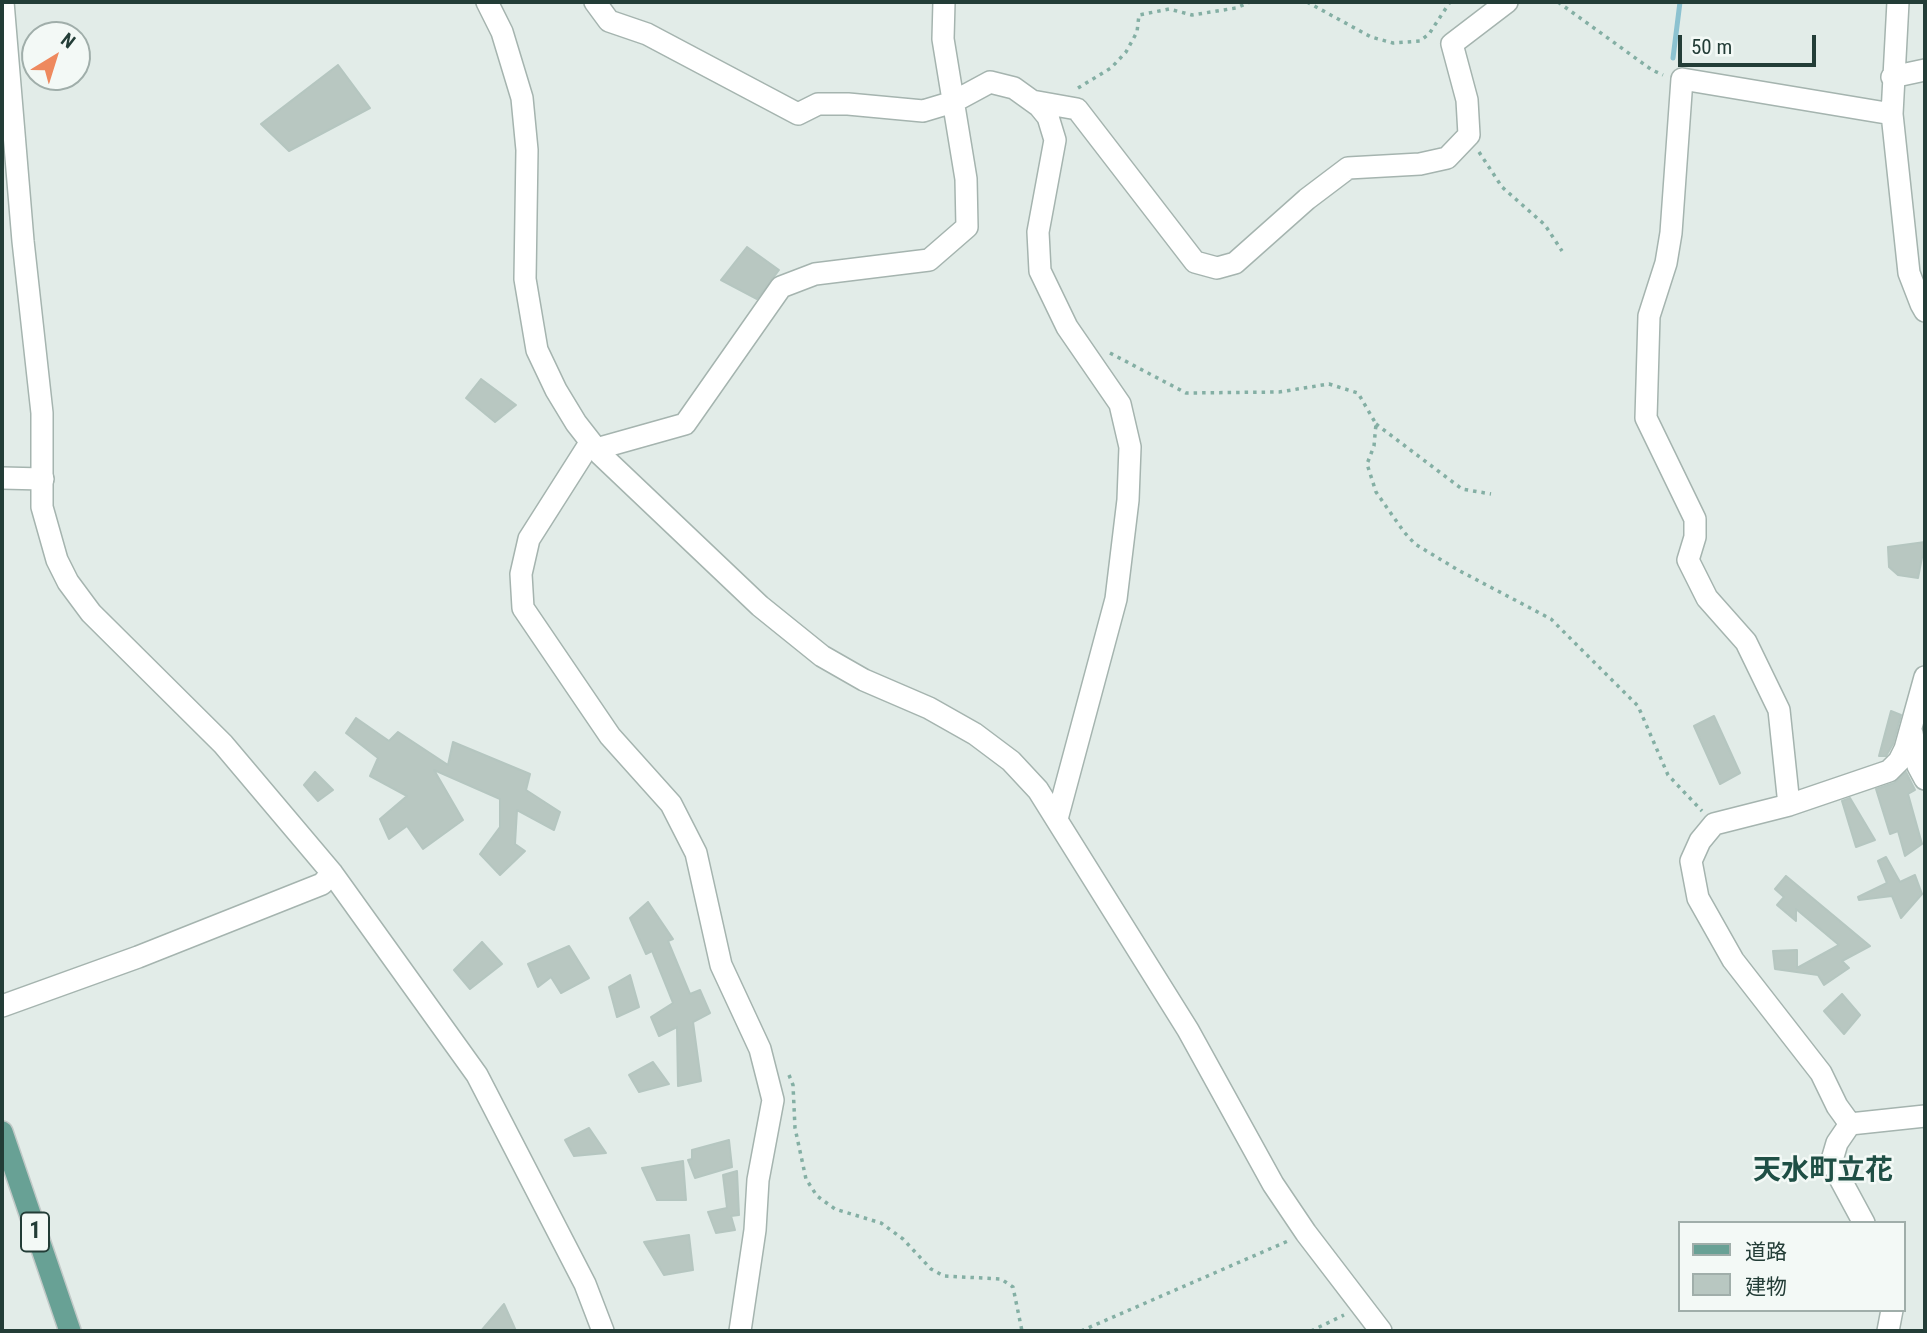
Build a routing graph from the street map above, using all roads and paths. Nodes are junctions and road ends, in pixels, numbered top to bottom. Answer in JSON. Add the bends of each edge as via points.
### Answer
{"nodes":[{"id":1,"x":3,"y":2,"type":"edge"},
{"id":2,"x":487,"y":2,"type":"edge"},
{"id":3,"x":595,"y":2,"type":"edge"},
{"id":4,"x":944,"y":2,"type":"edge"},
{"id":5,"x":1250,"y":2,"type":"edge"},
{"id":6,"x":1307,"y":2,"type":"edge"},
{"id":7,"x":1450,"y":2,"type":"edge"},
{"id":8,"x":1507,"y":2,"type":"edge"},
{"id":9,"x":1558,"y":2,"type":"edge"},
{"id":10,"x":1898,"y":2,"type":"edge"},
{"id":11,"x":1925,"y":70,"type":"edge"},
{"id":12,"x":1892,"y":77,"type":"junction"},
{"id":13,"x":1682,"y":79,"type":"junction"},
{"id":14,"x":1077,"y":89,"type":"dead end"},
{"id":15,"x":1032,"y":101,"type":"junction"},
{"id":16,"x":953,"y":102,"type":"junction"},
{"id":17,"x":1892,"y":114,"type":"junction"},
{"id":18,"x":1469,"y":135,"type":"junction"},
{"id":19,"x":1562,"y":251,"type":"dead end"},
{"id":20,"x":1925,"y":311,"type":"edge"},
{"id":21,"x":1102,"y":349,"type":"dead end"},
{"id":22,"x":1376,"y":424,"type":"junction"},
{"id":23,"x":593,"y":446,"type":"junction"},
{"id":24,"x":2,"y":478,"type":"edge"},
{"id":25,"x":43,"y":479,"type":"junction"},
{"id":26,"x":1491,"y":494,"type":"dead end"},
{"id":27,"x":1925,"y":677,"type":"edge"},
{"id":28,"x":1911,"y":727,"type":"junction"},
{"id":29,"x":1925,"y":779,"type":"edge"},
{"id":30,"x":1789,"y":805,"type":"junction"},
{"id":31,"x":1057,"y":819,"type":"junction"},
{"id":32,"x":1714,"y":824,"type":"junction"},
{"id":33,"x":332,"y":873,"type":"junction"},
{"id":34,"x":2,"y":1006,"type":"edge"},
{"id":35,"x":788,"y":1074,"type":"dead end"},
{"id":36,"x":1925,"y":1116,"type":"edge"},
{"id":37,"x":1850,"y":1124,"type":"junction"},
{"id":38,"x":2,"y":1132,"type":"edge"},
{"id":39,"x":1863,"y":1221,"type":"edge"},
{"id":40,"x":1306,"y":1233,"type":"junction"},
{"id":41,"x":1361,"y":1306,"type":"junction"},
{"id":42,"x":1892,"y":1312,"type":"edge"},
{"id":43,"x":70,"y":1331,"type":"edge"},
{"id":44,"x":603,"y":1331,"type":"edge"},
{"id":45,"x":740,"y":1331,"type":"edge"},
{"id":46,"x":1022,"y":1331,"type":"edge"},
{"id":47,"x":1081,"y":1331,"type":"edge"},
{"id":48,"x":1311,"y":1331,"type":"edge"},
{"id":49,"x":1381,"y":1331,"type":"edge"},
{"id":50,"x":1888,"y":1331,"type":"edge"}],
"edges":[{"from":1,"to":25,"type":"street","via":[[42,413]]},
{"from":2,"to":23,"type":"street","via":[[502,32],[522,98],[527,150],[525,279],[537,350],[556,390]]},
{"from":3,"to":16,"type":"street","via":[[609,21],[647,34],[797,114],[818,104],[923,111]]},
{"from":4,"to":16,"type":"street","via":[[943,39]]},
{"from":5,"to":14,"type":"path","via":[[1192,15],[1169,9],[1139,15],[1137,33],[1126,52],[1111,68]]},
{"from":6,"to":7,"type":"path","via":[[1371,37],[1393,43],[1420,41]]},
{"from":8,"to":18,"type":"street","via":[[1452,44],[1467,100]]},
{"from":9,"to":13,"type":"path","via":[[1652,70]]},
{"from":10,"to":12,"type":"street"},
{"from":11,"to":12,"type":"street"},
{"from":12,"to":17,"type":"street"},
{"from":13,"to":17,"type":"street"},
{"from":13,"to":30,"type":"street","via":[[1671,233],[1649,316],[1646,418],[1695,519],[1688,560],[1707,598],[1746,642],[1779,709]]},
{"from":15,"to":16,"type":"street","via":[[1014,88],[990,82]]},
{"from":15,"to":18,"type":"street","via":[[1077,109],[1195,262],[1217,268],[1235,263],[1348,168],[1447,158]]},
{"from":15,"to":31,"type":"street","via":[[1048,117],[1055,140],[1038,232],[1040,271],[1067,327],[1120,404],[1130,447],[1116,599]]},
{"from":16,"to":23,"type":"street","via":[[966,179],[967,227],[929,260],[815,274],[781,287],[685,424]]},
{"from":17,"to":20,"type":"street","via":[[1909,274]]},
{"from":18,"to":19,"type":"path","via":[[1502,187],[1545,225]]},
{"from":21,"to":22,"type":"path","via":[[1186,393],[1279,392],[1328,384],[1358,393]]},
{"from":22,"to":26,"type":"path","via":[[1462,489]]},
{"from":22,"to":32,"type":"path","via":[[1367,464],[1376,492],[1404,532],[1458,570],[1551,619],[1638,706],[1668,775]]},
{"from":23,"to":31,"type":"street","via":[[760,606],[822,656],[975,734],[1011,761]]},
{"from":23,"to":45,"type":"street","via":[[529,539],[521,574],[523,608],[610,736],[671,804],[696,853],[721,965],[760,1049],[773,1100],[758,1180]]},
{"from":24,"to":25,"type":"street"},
{"from":25,"to":33,"type":"street","via":[[42,507],[68,582],[91,613],[223,744]]},
{"from":27,"to":28,"type":"street"},
{"from":28,"to":29,"type":"street"},
{"from":28,"to":30,"type":"street","via":[[1905,749],[1889,771]]},
{"from":30,"to":32,"type":"street"},
{"from":31,"to":40,"type":"street","via":[[1188,1030],[1273,1184]]},
{"from":32,"to":37,"type":"street","via":[[1691,861],[1698,898],[1733,960],[1821,1073]]},
{"from":33,"to":34,"type":"street","via":[[323,884]]},
{"from":33,"to":44,"type":"street","via":[[477,1075],[585,1284]]},
{"from":35,"to":46,"type":"path","via":[[806,1178],[817,1196],[835,1209],[881,1223],[944,1276],[1001,1279],[1013,1287]]},
{"from":36,"to":37,"type":"street"},
{"from":37,"to":39,"type":"street","via":[[1832,1160]]},
{"from":38,"to":43,"type":"main road","number":"1"},
{"from":40,"to":41,"type":"street"},
{"from":40,"to":47,"type":"path"},
{"from":41,"to":48,"type":"path"},
{"from":41,"to":49,"type":"street"},
{"from":42,"to":50,"type":"street"}]}
